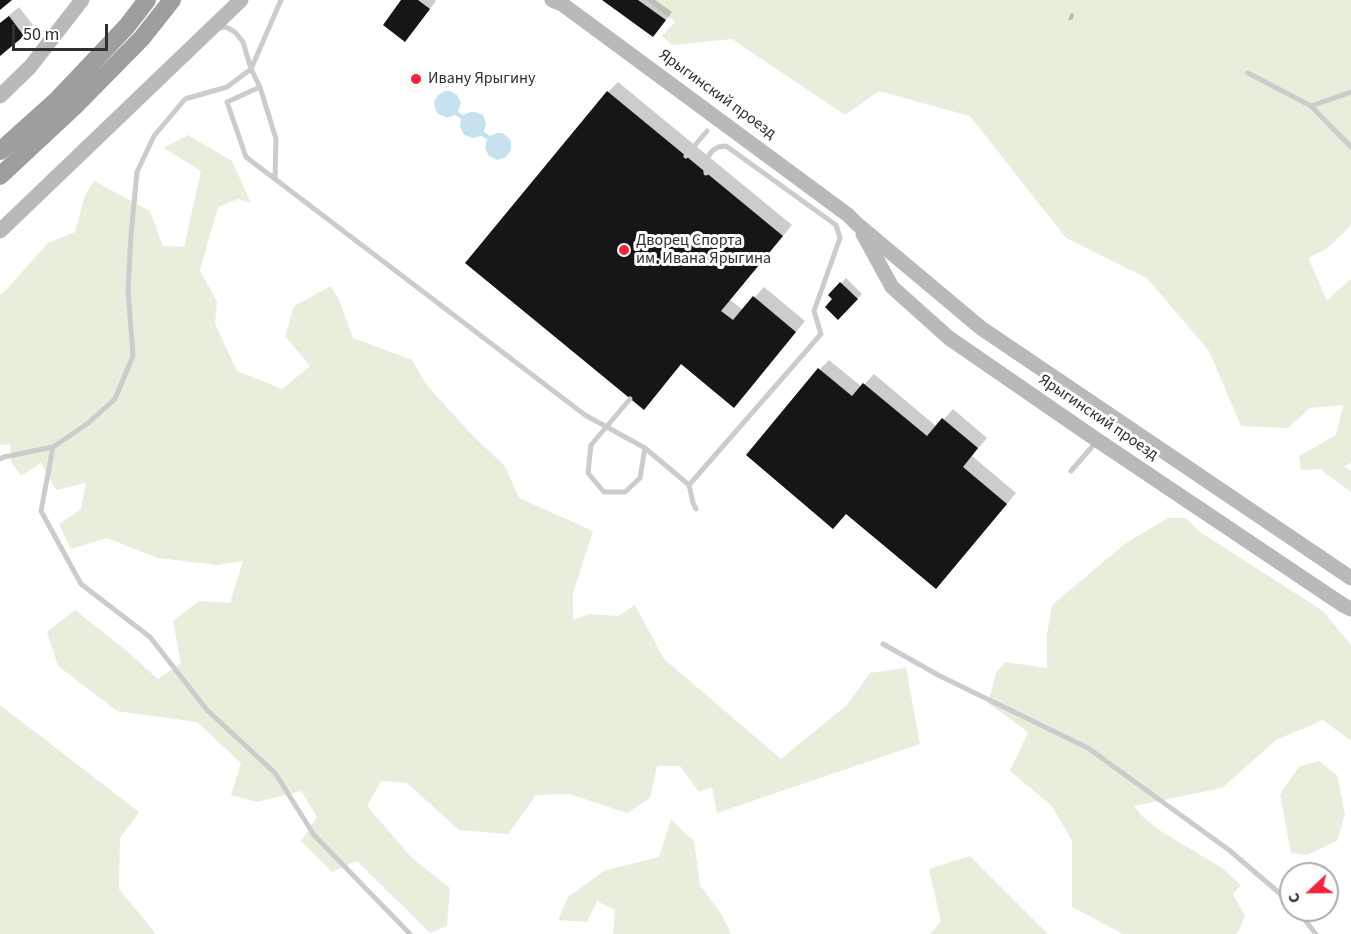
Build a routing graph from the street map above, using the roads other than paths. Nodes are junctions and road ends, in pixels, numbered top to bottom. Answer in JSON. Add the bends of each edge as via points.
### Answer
{"nodes":[{"id":1,"x":82,"y":0,"type":"edge"},
{"id":2,"x":147,"y":0,"type":"edge"},
{"id":3,"x":172,"y":0,"type":"edge"},
{"id":4,"x":241,"y":0,"type":"edge"},
{"id":5,"x":281,"y":0,"type":"edge"},
{"id":6,"x":552,"y":0,"type":"edge"},
{"id":7,"x":211,"y":28,"type":"junction"},
{"id":8,"x":252,"y":69,"type":"junction"},
{"id":9,"x":1248,"y":73,"type":"dead end"},
{"id":10,"x":260,"y":87,"type":"junction"},
{"id":11,"x":1351,"y":93,"type":"edge"},
{"id":12,"x":0,"y":96,"type":"edge"},
{"id":13,"x":1311,"y":106,"type":"junction"},
{"id":14,"x":707,"y":131,"type":"dead end"},
{"id":15,"x":1351,"y":147,"type":"edge"},
{"id":16,"x":0,"y":151,"type":"edge"},
{"id":17,"x":686,"y":156,"type":"dead end"},
{"id":18,"x":706,"y":173,"type":"dead end"},
{"id":19,"x":0,"y":176,"type":"edge"},
{"id":20,"x":275,"y":178,"type":"junction"},
{"id":21,"x":856,"y":224,"type":"junction"},
{"id":22,"x":0,"y":231,"type":"edge"},
{"id":23,"x":965,"y":316,"type":"junction"},
{"id":24,"x":949,"y":338,"type":"junction"},
{"id":25,"x":630,"y":399,"type":"dead end"},
{"id":26,"x":1097,"y":440,"type":"junction"},
{"id":27,"x":53,"y":447,"type":"junction"},
{"id":28,"x":645,"y":448,"type":"junction"},
{"id":29,"x":0,"y":459,"type":"edge"},
{"id":30,"x":1071,"y":471,"type":"dead end"},
{"id":31,"x":689,"y":485,"type":"junction"},
{"id":32,"x":696,"y":509,"type":"dead end"},
{"id":33,"x":1351,"y":578,"type":"edge"},
{"id":34,"x":1351,"y":609,"type":"edge"},
{"id":35,"x":883,"y":644,"type":"dead end"},
{"id":36,"x":1279,"y":893,"type":"edge"},
{"id":37,"x":1306,"y":922,"type":"edge"},
{"id":38,"x":410,"y":934,"type":"edge"},
{"id":39,"x":1316,"y":934,"type":"edge"}],
"edges":[{"from":1,"to":12,"type":"main road","via":[[30,67]]},
{"from":2,"to":16,"type":"highway","via":[[128,26],[57,100]]},
{"from":3,"to":19,"type":"highway","via":[[142,38]]},
{"from":4,"to":7,"type":"main road"},
{"from":5,"to":8,"type":"lane"},
{"from":6,"to":21,"type":"main road","name":"Ярыгинский проезд","via":[[760,149]]},
{"from":7,"to":8,"type":"lane","via":[[226,27],[235,32],[243,42]]},
{"from":7,"to":22,"type":"main road"},
{"from":8,"to":10,"type":"lane"},
{"from":8,"to":27,"type":"lane","via":[[227,87],[185,99],[153,136],[137,172],[131,236],[128,290],[133,356],[115,399]]},
{"from":9,"to":13,"type":"lane"},
{"from":10,"to":20,"type":"lane","via":[[276,139]]},
{"from":10,"to":20,"type":"lane","via":[[227,102],[246,157]]},
{"from":11,"to":13,"type":"lane"},
{"from":13,"to":15,"type":"lane"},
{"from":14,"to":17,"type":"lane"},
{"from":18,"to":31,"type":"lane","via":[[706,160],[712,151],[726,146],[837,225],[840,238],[814,311],[820,334]]},
{"from":20,"to":28,"type":"lane","via":[[585,415]]},
{"from":21,"to":23,"type":"main road","name":"Ярыгинский проезд"},
{"from":21,"to":24,"type":"main road","name":"Ярыгинский проезд","via":[[892,287]]},
{"from":23,"to":24,"type":"main road"},
{"from":23,"to":33,"type":"main road","name":"Ярыгинский проезд"},
{"from":24,"to":26,"type":"main road","name":"Ярыгинский проезд"},
{"from":25,"to":28,"type":"lane","bridge":true,"via":[[591,445],[588,473],[604,492],[625,492],[640,478]]},
{"from":26,"to":30,"type":"lane"},
{"from":26,"to":34,"type":"main road","name":"Ярыгинский проезд"},
{"from":27,"to":29,"type":"lane"},
{"from":27,"to":38,"type":"lane","via":[[41,511],[81,584],[150,637],[207,711],[275,773],[314,835]]},
{"from":28,"to":31,"type":"lane"},
{"from":31,"to":32,"type":"lane"},
{"from":35,"to":36,"type":"lane","via":[[1088,748],[1229,850]]},
{"from":37,"to":39,"type":"lane"}]}
